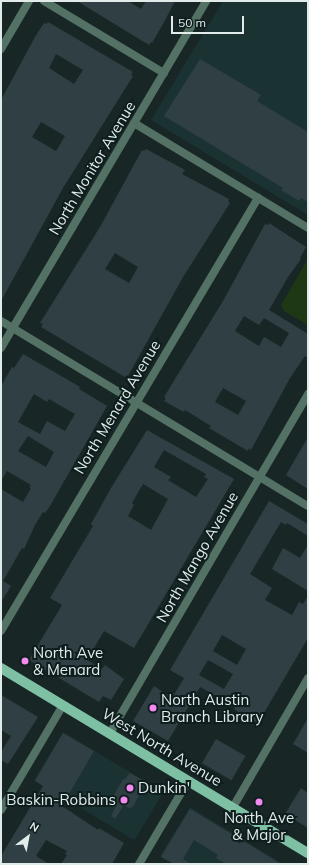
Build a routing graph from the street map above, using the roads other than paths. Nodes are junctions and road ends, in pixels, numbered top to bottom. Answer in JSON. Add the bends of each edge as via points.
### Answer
{"nodes":[{"id":1,"x":29,"y":1,"type":"edge"},
{"id":2,"x":44,"y":1,"type":"edge"},
{"id":3,"x":206,"y":1,"type":"edge"},
{"id":4,"x":1,"y":49,"type":"edge"},
{"id":5,"x":164,"y":73,"type":"junction"},
{"id":6,"x":134,"y":123,"type":"junction"},
{"id":7,"x":258,"y":198,"type":"junction"},
{"id":8,"x":308,"y":228,"type":"edge"},
{"id":9,"x":1,"y":321,"type":"edge"},
{"id":10,"x":13,"y":328,"type":"junction"},
{"id":11,"x":1,"y":348,"type":"edge"},
{"id":12,"x":308,"y":394,"type":"edge"},
{"id":13,"x":136,"y":403,"type":"junction"},
{"id":14,"x":260,"y":477,"type":"junction"},
{"id":15,"x":308,"y":506,"type":"edge"},
{"id":16,"x":1,"y":631,"type":"edge"},
{"id":17,"x":1,"y":668,"type":"edge"},
{"id":18,"x":308,"y":678,"type":"edge"},
{"id":19,"x":63,"y":705,"type":"junction"},
{"id":20,"x":110,"y":733,"type":"junction"},
{"id":21,"x":188,"y":781,"type":"junction"},
{"id":22,"x":233,"y":807,"type":"junction"},
{"id":23,"x":1,"y":810,"type":"edge"},
{"id":24,"x":308,"y":853,"type":"edge"},
{"id":25,"x":139,"y":864,"type":"edge"}],
"edges":[{"from":1,"to":4,"type":"street"},
{"from":2,"to":5,"type":"street"},
{"from":3,"to":5,"type":"street","name":"North Monitor Avenue"},
{"from":5,"to":6,"type":"street","name":"North Monitor Avenue"},
{"from":6,"to":7,"type":"street"},
{"from":6,"to":10,"type":"street","name":"North Monitor Avenue"},
{"from":7,"to":8,"type":"street"},
{"from":7,"to":13,"type":"street","name":"North Menard Avenue"},
{"from":9,"to":10,"type":"street"},
{"from":10,"to":11,"type":"street","name":"North Monitor Avenue"},
{"from":10,"to":13,"type":"street"},
{"from":12,"to":14,"type":"street","name":"North Mango Avenue"},
{"from":13,"to":14,"type":"street"},
{"from":13,"to":16,"type":"street","name":"North Menard Avenue"},
{"from":14,"to":15,"type":"street"},
{"from":14,"to":20,"type":"street","name":"North Mango Avenue"},
{"from":17,"to":19,"type":"main road","name":"West North Avenue"},
{"from":18,"to":22,"type":"street"},
{"from":19,"to":20,"type":"main road","name":"West North Avenue"},
{"from":19,"to":23,"type":"street"},
{"from":20,"to":21,"type":"main road","name":"West North Avenue"},
{"from":21,"to":22,"type":"main road","name":"West North Avenue"},
{"from":21,"to":25,"type":"street"},
{"from":22,"to":24,"type":"main road","name":"West North Avenue"}]}
